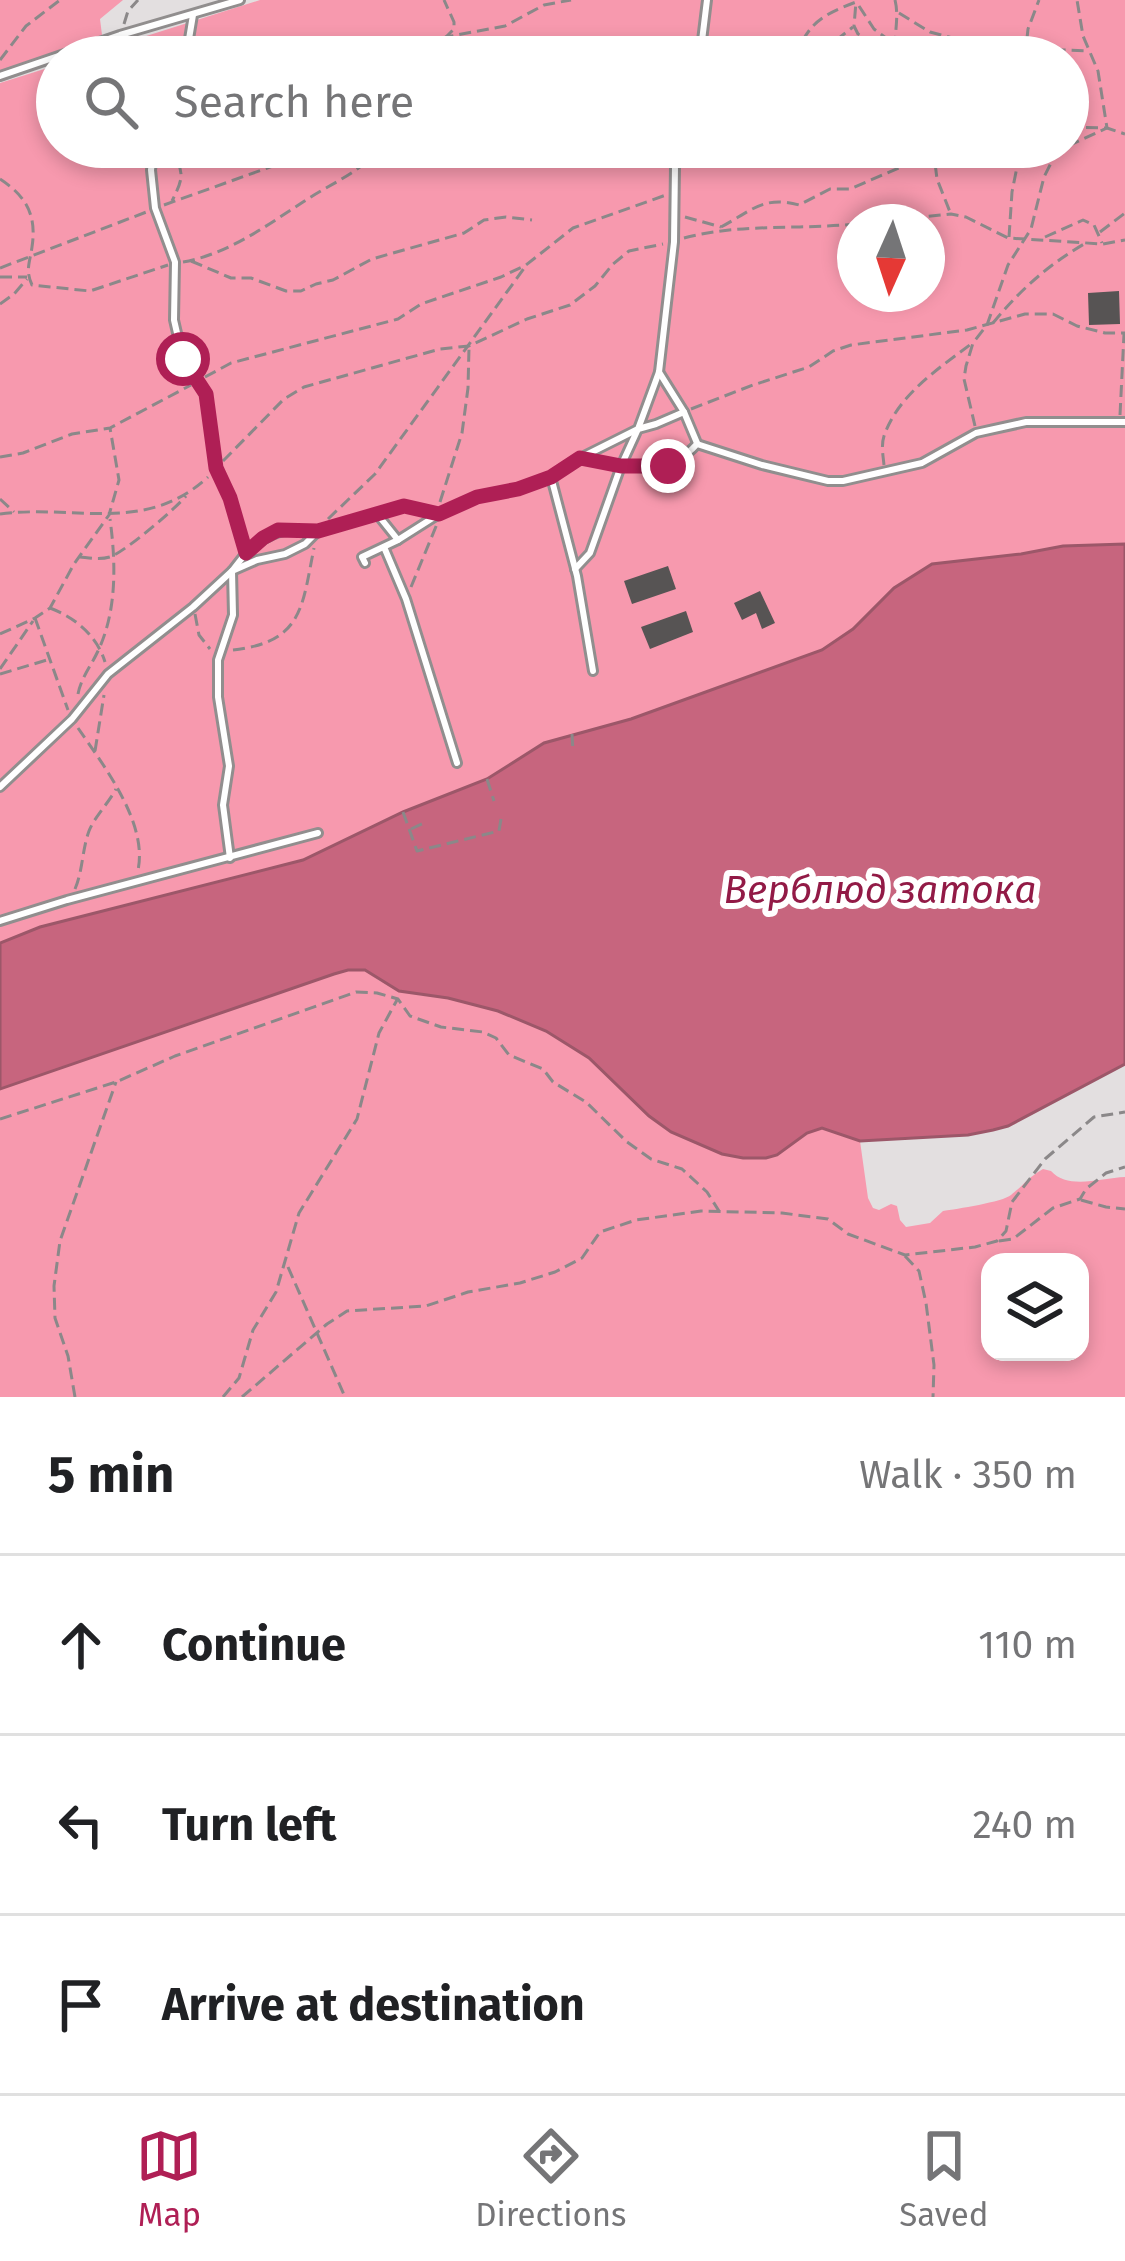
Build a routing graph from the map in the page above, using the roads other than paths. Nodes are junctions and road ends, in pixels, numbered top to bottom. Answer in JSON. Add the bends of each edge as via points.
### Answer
{"nodes":[{"id":1,"x":240,"y":0,"type":"edge"},
{"id":2,"x":707,"y":0,"type":"edge"},
{"id":3,"x":194,"y":15,"type":"junction"},
{"id":4,"x":120,"y":35,"type":"joint"},
{"id":5,"x":117,"y":36,"type":"edge"},
{"id":6,"x":190,"y":36,"type":"edge"},
{"id":7,"x":703,"y":36,"type":"edge"},
{"id":8,"x":36,"y":64,"type":"edge"},
{"id":9,"x":0,"y":76,"type":"edge"},
{"id":10,"x":151,"y":168,"type":"edge"},
{"id":11,"x":675,"y":168,"type":"edge"},
{"id":12,"x":659,"y":372,"type":"junction"},
{"id":13,"x":684,"y":412,"type":"junction"},
{"id":14,"x":1122,"y":422,"type":"edge"},
{"id":15,"x":638,"y":429,"type":"junction"},
{"id":16,"x":697,"y":444,"type":"junction"},
{"id":17,"x":580,"y":458,"type":"junction"},
{"id":18,"x":621,"y":466,"type":"junction"},
{"id":19,"x":551,"y":477,"type":"junction"},
{"id":20,"x":377,"y":514,"type":"junction"},
{"id":21,"x":439,"y":514,"type":"junction"},
{"id":22,"x":318,"y":531,"type":"junction"},
{"id":23,"x":398,"y":540,"type":"junction"},
{"id":24,"x":384,"y":547,"type":"junction"},
{"id":25,"x":246,"y":553,"type":"junction"},
{"id":26,"x":365,"y":563,"type":"dead end"},
{"id":27,"x":575,"y":569,"type":"junction"},
{"id":28,"x":232,"y":571,"type":"junction"},
{"id":29,"x":593,"y":671,"type":"dead end"},
{"id":30,"x":457,"y":763,"type":"dead end"},
{"id":31,"x":0,"y":787,"type":"edge"},
{"id":32,"x":318,"y":833,"type":"dead end"},
{"id":33,"x":230,"y":858,"type":"junction"},
{"id":34,"x":0,"y":921,"type":"edge"}],
"edges":[{"from":1,"to":3,"type":"lane"},
{"from":2,"to":7,"type":"lane"},
{"from":3,"to":4,"type":"lane"},
{"from":3,"to":6,"type":"lane"},
{"from":4,"to":5,"type":"lane"},
{"from":8,"to":9,"type":"lane"},
{"from":10,"to":25,"type":"lane","via":[[155,208],[175,262],[183,359],[206,394],[216,468]]},
{"from":11,"to":12,"type":"lane"},
{"from":12,"to":13,"type":"lane"},
{"from":12,"to":15,"type":"lane"},
{"from":13,"to":15,"type":"lane"},
{"from":13,"to":16,"type":"lane"},
{"from":14,"to":16,"type":"lane","via":[[1025,422],[976,433],[922,463],[843,482]]},
{"from":15,"to":17,"type":"lane"},
{"from":15,"to":18,"type":"lane"},
{"from":16,"to":18,"type":"lane","via":[[668,466]]},
{"from":17,"to":18,"type":"lane"},
{"from":17,"to":19,"type":"lane"},
{"from":18,"to":27,"type":"lane","via":[[590,553]]},
{"from":19,"to":21,"type":"lane"},
{"from":19,"to":27,"type":"lane"},
{"from":20,"to":21,"type":"lane","via":[[404,506]]},
{"from":20,"to":22,"type":"lane"},
{"from":20,"to":23,"type":"lane"},
{"from":21,"to":23,"type":"lane"},
{"from":22,"to":25,"type":"lane","via":[[278,530]]},
{"from":22,"to":28,"type":"lane","via":[[285,554]]},
{"from":23,"to":24,"type":"lane"},
{"from":24,"to":26,"type":"lane","via":[[362,557]]},
{"from":24,"to":30,"type":"lane"},
{"from":25,"to":28,"type":"lane"},
{"from":27,"to":29,"type":"lane"},
{"from":28,"to":31,"type":"lane","via":[[108,674]]},
{"from":28,"to":33,"type":"lane","via":[[218,697]]},
{"from":32,"to":33,"type":"lane"},
{"from":33,"to":34,"type":"lane"}]}
